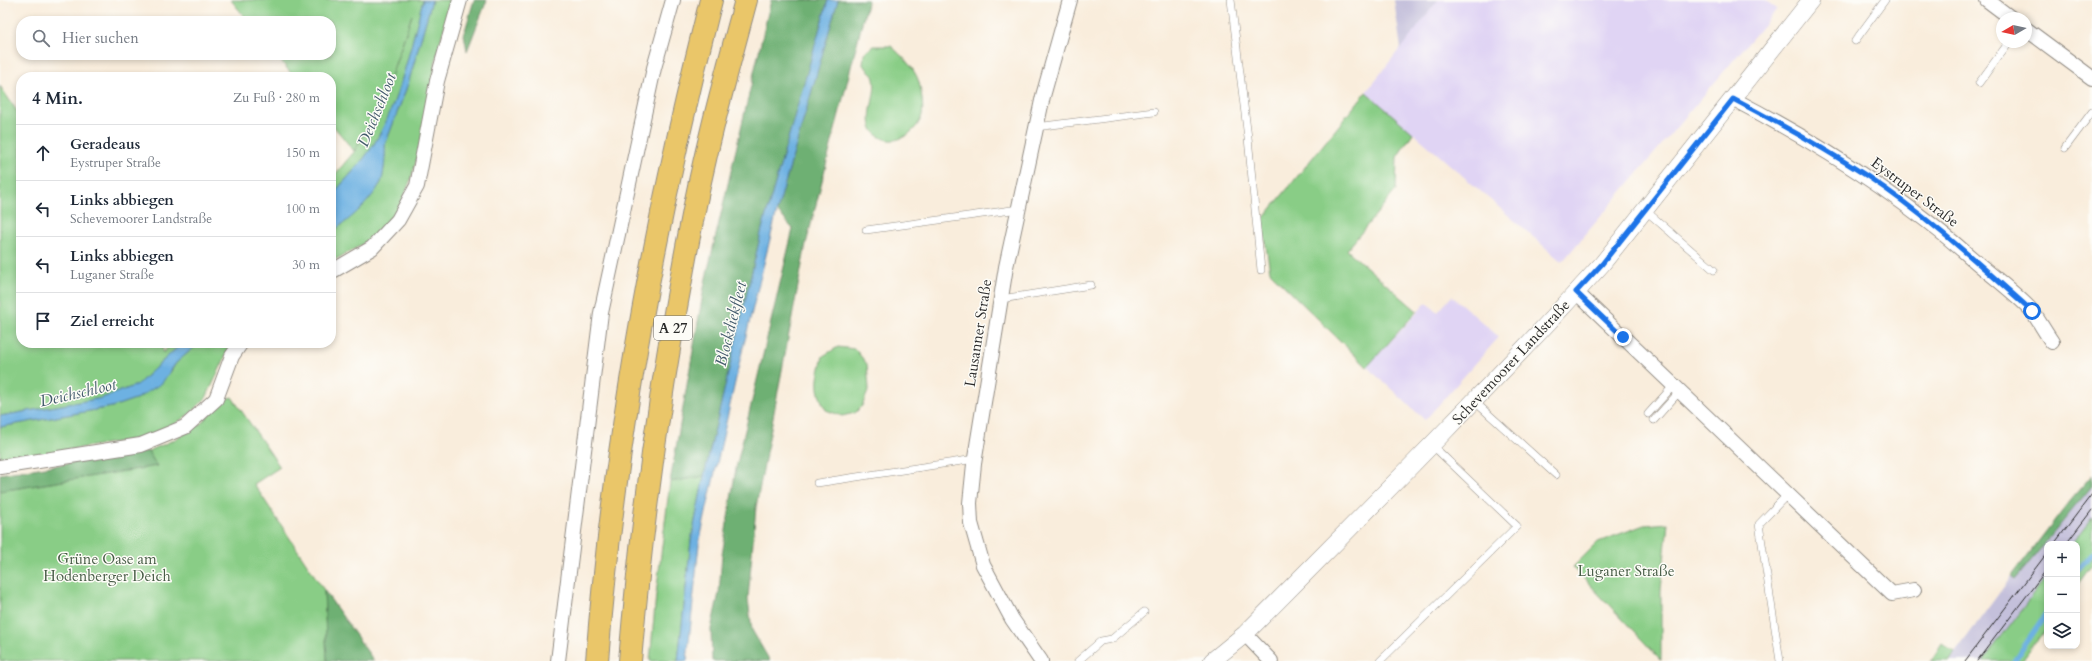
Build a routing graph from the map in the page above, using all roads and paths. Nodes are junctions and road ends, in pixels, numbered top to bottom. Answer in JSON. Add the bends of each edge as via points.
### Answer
{"nodes":[{"id":1,"x":460,"y":0,"type":"edge"},
{"id":2,"x":673,"y":0,"type":"edge"},
{"id":3,"x":711,"y":0,"type":"edge"},
{"id":4,"x":746,"y":0,"type":"edge"},
{"id":5,"x":1070,"y":0,"type":"edge"},
{"id":6,"x":1231,"y":0,"type":"edge"},
{"id":7,"x":1811,"y":0,"type":"edge"},
{"id":8,"x":1885,"y":0,"type":"edge"},
{"id":9,"x":1987,"y":0,"type":"edge"},
{"id":10,"x":2003,"y":12,"type":"edge"},
{"id":11,"x":2032,"y":33,"type":"edge"},
{"id":12,"x":1855,"y":41,"type":"dead end"},
{"id":13,"x":2005,"y":48,"type":"edge"},
{"id":14,"x":2092,"y":78,"type":"edge"},
{"id":15,"x":1979,"y":83,"type":"dead end"},
{"id":16,"x":1733,"y":99,"type":"junction"},
{"id":17,"x":1154,"y":112,"type":"dead end"},
{"id":18,"x":2092,"y":112,"type":"edge"},
{"id":19,"x":1036,"y":127,"type":"junction"},
{"id":20,"x":2065,"y":148,"type":"dead end"},
{"id":21,"x":1019,"y":209,"type":"junction"},
{"id":22,"x":1645,"y":210,"type":"junction"},
{"id":23,"x":866,"y":230,"type":"dead end"},
{"id":24,"x":336,"y":269,"type":"edge"},
{"id":25,"x":1261,"y":270,"type":"dead end"},
{"id":26,"x":1714,"y":270,"type":"dead end"},
{"id":27,"x":1091,"y":285,"type":"dead end"},
{"id":28,"x":1576,"y":292,"type":"junction"},
{"id":29,"x":1001,"y":299,"type":"junction"},
{"id":30,"x":2052,"y":342,"type":"dead end"},
{"id":31,"x":238,"y":348,"type":"edge"},
{"id":32,"x":1677,"y":388,"type":"junction"},
{"id":33,"x":1474,"y":401,"type":"junction"},
{"id":34,"x":1648,"y":414,"type":"dead end"},
{"id":35,"x":1654,"y":420,"type":"dead end"},
{"id":36,"x":1433,"y":446,"type":"junction"},
{"id":37,"x":975,"y":459,"type":"junction"},
{"id":38,"x":0,"y":467,"type":"edge"},
{"id":39,"x":1556,"y":475,"type":"dead end"},
{"id":40,"x":817,"y":483,"type":"dead end"},
{"id":41,"x":1788,"y":494,"type":"junction"},
{"id":42,"x":1914,"y":590,"type":"dead end"},
{"id":43,"x":1144,"y":612,"type":"dead end"},
{"id":44,"x":1245,"y":634,"type":"junction"},
{"id":45,"x":558,"y":661,"type":"edge"},
{"id":46,"x":597,"y":661,"type":"edge"},
{"id":47,"x":630,"y":661,"type":"edge"},
{"id":48,"x":1041,"y":661,"type":"edge"},
{"id":49,"x":1078,"y":661,"type":"edge"},
{"id":50,"x":1212,"y":661,"type":"edge"},
{"id":51,"x":1271,"y":661,"type":"edge"},
{"id":52,"x":1380,"y":661,"type":"edge"},
{"id":53,"x":1780,"y":661,"type":"edge"}],
"edges":[{"from":1,"to":24,"type":"street","via":[[437,81],[417,186],[398,220],[372,248]]},
{"from":2,"to":45,"type":"street","via":[[654,68],[601,313]]},
{"from":3,"to":46,"type":"highway","number":"A 27","via":[[683,109],[638,334],[617,473]]},
{"from":4,"to":47,"type":"highway","number":"A 27","via":[[715,117],[689,234],[649,475]]},
{"from":5,"to":19,"type":"street","name":"Lausanner Straße"},
{"from":6,"to":25,"type":"lane"},
{"from":7,"to":16,"type":"street","name":"Schevemoorer Landstraße"},
{"from":8,"to":12,"type":"lane"},
{"from":9,"to":10,"type":"street"},
{"from":11,"to":14,"type":"street"},
{"from":13,"to":15,"type":"lane"},
{"from":16,"to":22,"type":"street","name":"Schevemoorer Landstraße"},
{"from":16,"to":30,"type":"street","name":"Eystruper Straße","via":[[1789,128],[1868,177],[1912,210],[1958,246],[2032,311]]},
{"from":17,"to":19,"type":"lane"},
{"from":18,"to":20,"type":"lane"},
{"from":19,"to":21,"type":"street","name":"Lausanner Straße"},
{"from":21,"to":23,"type":"lane"},
{"from":21,"to":29,"type":"street","name":"Lausanner Straße"},
{"from":22,"to":26,"type":"lane"},
{"from":22,"to":28,"type":"street","name":"Schevemoorer Landstraße"},
{"from":27,"to":29,"type":"lane"},
{"from":28,"to":32,"type":"street"},
{"from":28,"to":33,"type":"street","name":"Schevemoorer Landstraße"},
{"from":29,"to":37,"type":"street","name":"Lausanner Straße"},
{"from":31,"to":38,"type":"street","via":[[216,398],[185,427],[141,445]]},
{"from":32,"to":34,"type":"lane"},
{"from":32,"to":35,"type":"lane"},
{"from":32,"to":41,"type":"street"},
{"from":33,"to":36,"type":"street","name":"Schevemoorer Landstraße"},
{"from":33,"to":39,"type":"lane"},
{"from":36,"to":44,"type":"street","name":"Schevemoorer Landstraße"},
{"from":36,"to":52,"type":"lane","via":[[1517,526]]},
{"from":37,"to":40,"type":"lane"},
{"from":37,"to":48,"type":"street","name":"Lausanner Straße","via":[[970,503],[971,523],[983,565],[1012,619]]},
{"from":41,"to":42,"type":"street","via":[[1892,594]]},
{"from":41,"to":53,"type":"lane","via":[[1760,524]]},
{"from":43,"to":49,"type":"lane","via":[[1112,639],[1102,641]]},
{"from":44,"to":50,"type":"street","name":"Schevemoorer Landstraße"},
{"from":44,"to":51,"type":"street"}]}
